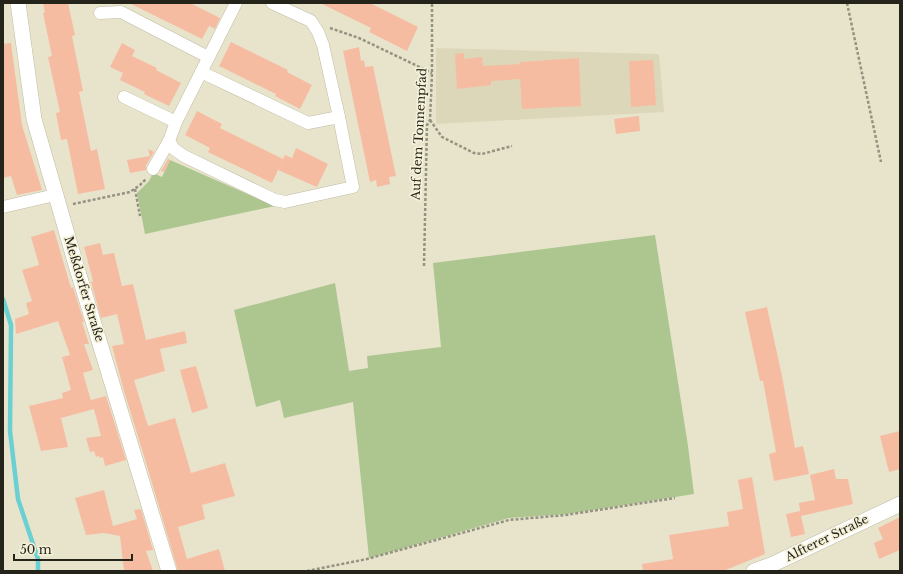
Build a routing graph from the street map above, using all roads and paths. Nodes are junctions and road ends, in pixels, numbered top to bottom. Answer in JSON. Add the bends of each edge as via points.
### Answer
{"nodes":[{"id":1,"x":18,"y":3,"type":"edge"},
{"id":2,"x":236,"y":3,"type":"edge"},
{"id":3,"x":272,"y":3,"type":"edge"},
{"id":4,"x":432,"y":3,"type":"edge"},
{"id":5,"x":847,"y":3,"type":"edge"},
{"id":6,"x":100,"y":13,"type":"dead end"},
{"id":7,"x":311,"y":21,"type":"junction"},
{"id":8,"x":208,"y":57,"type":"junction"},
{"id":9,"x":201,"y":72,"type":"junction"},
{"id":10,"x":432,"y":73,"type":"junction"},
{"id":11,"x":124,"y":97,"type":"dead end"},
{"id":12,"x":339,"y":116,"type":"junction"},
{"id":13,"x":430,"y":120,"type":"junction"},
{"id":14,"x":176,"y":122,"type":"junction"},
{"id":15,"x":169,"y":141,"type":"junction"},
{"id":16,"x":512,"y":146,"type":"dead end"},
{"id":17,"x":881,"y":162,"type":"dead end"},
{"id":18,"x":153,"y":169,"type":"joint"},
{"id":19,"x":135,"y":189,"type":"junction"},
{"id":20,"x":57,"y":201,"type":"junction"},
{"id":21,"x":3,"y":207,"type":"edge"},
{"id":22,"x":140,"y":216,"type":"dead end"},
{"id":23,"x":424,"y":266,"type":"dead end"},
{"id":24,"x":675,"y":498,"type":"dead end"},
{"id":25,"x":900,"y":504,"type":"edge"},
{"id":26,"x":169,"y":571,"type":"edge"},
{"id":27,"x":307,"y":571,"type":"edge"},
{"id":28,"x":754,"y":571,"type":"edge"}],
"edges":[{"from":1,"to":20,"type":"street","name":"Meßdorfer Straße","via":[[34,119]]},
{"from":2,"to":8,"type":"street"},
{"from":3,"to":7,"type":"street"},
{"from":4,"to":10,"type":"path","name":"Auf dem Tonnenpfad"},
{"from":5,"to":17,"type":"path"},
{"from":6,"to":8,"type":"street","via":[[121,12]]},
{"from":7,"to":10,"type":"path","via":[[359,38]]},
{"from":7,"to":12,"type":"street","via":[[323,45]]},
{"from":8,"to":9,"type":"street"},
{"from":9,"to":12,"type":"street","via":[[308,123]]},
{"from":9,"to":14,"type":"street"},
{"from":10,"to":13,"type":"path","name":"Auf dem Tonnenpfad"},
{"from":11,"to":14,"type":"street"},
{"from":12,"to":15,"type":"street","via":[[353,187],[285,202],[275,200],[184,156],[174,149]]},
{"from":13,"to":16,"type":"path","via":[[442,137],[474,153],[482,154]]},
{"from":13,"to":23,"type":"path","name":"Auf dem Tonnenpfad","via":[[427,125]]},
{"from":14,"to":15,"type":"street"},
{"from":15,"to":18,"type":"street"},
{"from":18,"to":19,"type":"path"},
{"from":19,"to":20,"type":"path","via":[[130,192]]},
{"from":19,"to":22,"type":"path"},
{"from":20,"to":21,"type":"street"},
{"from":20,"to":26,"type":"street","name":"Meßdorfer Straße"},
{"from":24,"to":27,"type":"path","via":[[566,515],[509,520],[367,559]]},
{"from":25,"to":28,"type":"street","name":"Alfterer Straße"}]}
